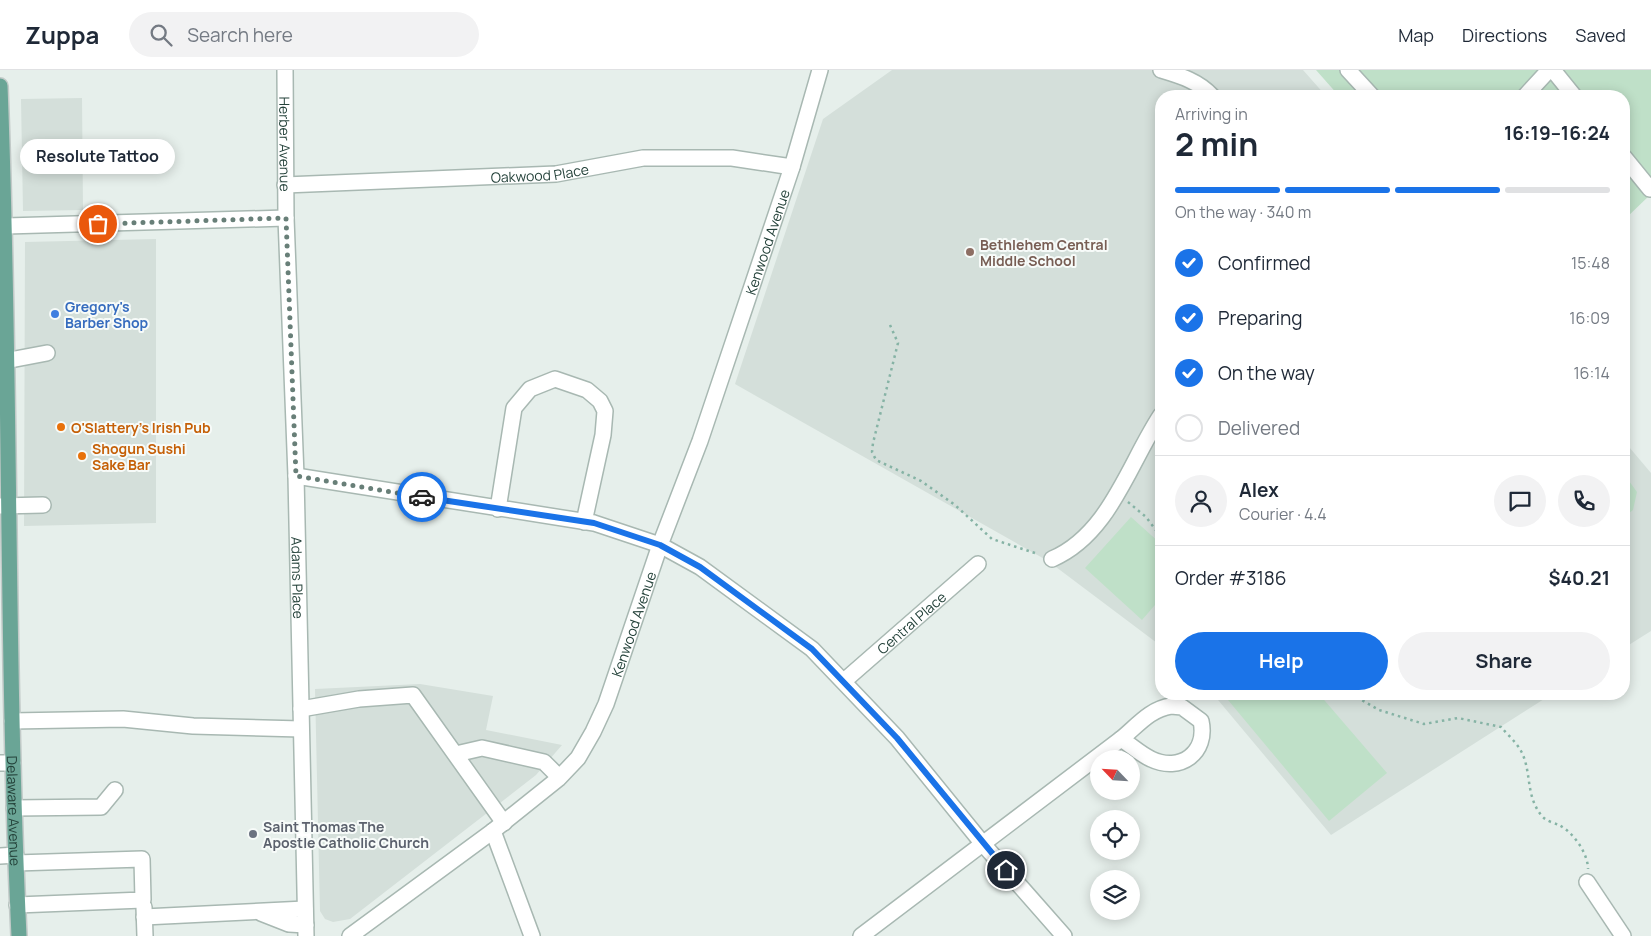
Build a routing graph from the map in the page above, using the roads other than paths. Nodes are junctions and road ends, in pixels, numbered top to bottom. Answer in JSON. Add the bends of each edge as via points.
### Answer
{"nodes":[{"id":1,"x":285,"y":70,"type":"edge"},
{"id":2,"x":820,"y":70,"type":"edge"},
{"id":3,"x":1161,"y":70,"type":"edge"},
{"id":4,"x":1348,"y":70,"type":"edge"},
{"id":5,"x":1551,"y":70,"type":"edge"},
{"id":6,"x":0,"y":86,"type":"edge"},
{"id":7,"x":1207,"y":90,"type":"edge"},
{"id":8,"x":1366,"y":90,"type":"edge"},
{"id":9,"x":1530,"y":90,"type":"edge"},
{"id":10,"x":1569,"y":90,"type":"edge"},
{"id":11,"x":1,"y":149,"type":"edge"},
{"id":12,"x":1630,"y":164,"type":"edge"},
{"id":13,"x":792,"y":167,"type":"junction"},
{"id":14,"x":285,"y":185,"type":"junction"},
{"id":15,"x":1650,"y":189,"type":"edge"},
{"id":16,"x":3,"y":210,"type":"edge"},
{"id":17,"x":286,"y":218,"type":"junction"},
{"id":18,"x":6,"y":226,"type":"junction"},
{"id":19,"x":47,"y":353,"type":"dead end"},
{"id":20,"x":4,"y":362,"type":"edge"},
{"id":21,"x":1155,"y":426,"type":"edge"},
{"id":22,"x":296,"y":476,"type":"junction"},
{"id":23,"x":43,"y":505,"type":"dead end"},
{"id":24,"x":4,"y":506,"type":"edge"},
{"id":25,"x":498,"y":509,"type":"junction"},
{"id":26,"x":584,"y":522,"type":"junction"},
{"id":27,"x":660,"y":545,"type":"junction"},
{"id":28,"x":1052,"y":559,"type":"road end"},
{"id":29,"x":978,"y":564,"type":"dead end"},
{"id":30,"x":4,"y":578,"type":"edge"},
{"id":31,"x":844,"y":681,"type":"junction"},
{"id":32,"x":301,"y":709,"type":"junction"},
{"id":33,"x":12,"y":721,"type":"junction"},
{"id":34,"x":302,"y":729,"type":"junction"},
{"id":35,"x":1122,"y":739,"type":"junction"},
{"id":36,"x":456,"y":754,"type":"junction"},
{"id":37,"x":6,"y":763,"type":"edge"},
{"id":38,"x":559,"y":778,"type":"junction"},
{"id":39,"x":115,"y":790,"type":"dead end"},
{"id":40,"x":14,"y":808,"type":"junction"},
{"id":41,"x":498,"y":827,"type":"junction"},
{"id":42,"x":983,"y":844,"type":"junction"},
{"id":43,"x":0,"y":856,"type":"edge"},
{"id":44,"x":16,"y":859,"type":"junction"},
{"id":45,"x":1587,"y":882,"type":"road end"},
{"id":46,"x":143,"y":900,"type":"junction"},
{"id":47,"x":18,"y":905,"type":"junction"},
{"id":48,"x":306,"y":909,"type":"junction"},
{"id":49,"x":261,"y":913,"type":"junction"},
{"id":50,"x":144,"y":917,"type":"junction"},
{"id":51,"x":306,"y":931,"type":"edge"},
{"id":52,"x":19,"y":936,"type":"edge"},
{"id":53,"x":145,"y":936,"type":"edge"},
{"id":54,"x":350,"y":936,"type":"edge"},
{"id":55,"x":532,"y":936,"type":"edge"},
{"id":56,"x":861,"y":936,"type":"edge"},
{"id":57,"x":1064,"y":936,"type":"edge"},
{"id":58,"x":1623,"y":936,"type":"edge"}],
"edges":[{"from":1,"to":14,"type":"street","name":"Herber Avenue"},
{"from":2,"to":13,"type":"street","name":"Kenwood Avenue"},
{"from":3,"to":7,"type":"street","via":[[1190,79]]},
{"from":4,"to":8,"type":"street"},
{"from":5,"to":9,"type":"street"},
{"from":5,"to":10,"type":"street"},
{"from":6,"to":11,"type":"main road","name":"Delaware Avenue"},
{"from":11,"to":16,"type":"main road","name":"Delaware Avenue"},
{"from":12,"to":15,"type":"street"},
{"from":13,"to":14,"type":"street","name":"Oakwood Place","via":[[732,158],[643,158],[556,174]]},
{"from":13,"to":27,"type":"street","name":"Kenwood Avenue","via":[[700,442]]},
{"from":14,"to":17,"type":"street","name":"Herber Avenue"},
{"from":16,"to":18,"type":"main road","name":"Delaware Avenue"},
{"from":17,"to":18,"type":"street"},
{"from":17,"to":22,"type":"street","name":"Adams Place"},
{"from":18,"to":20,"type":"main road","name":"Delaware Avenue"},
{"from":19,"to":20,"type":"street"},
{"from":20,"to":24,"type":"main road","name":"Delaware Avenue"},
{"from":21,"to":28,"type":"street","via":[[1117,493],[1094,526],[1069,552]]},
{"from":22,"to":25,"type":"street"},
{"from":22,"to":32,"type":"street","name":"Adams Place"},
{"from":23,"to":24,"type":"street"},
{"from":24,"to":30,"type":"main road","name":"Delaware Avenue"},
{"from":25,"to":26,"type":"street"},
{"from":25,"to":26,"type":"street","via":[[514,408],[530,389],[555,379],[587,390],[600,401],[605,411]]},
{"from":26,"to":27,"type":"street"},
{"from":27,"to":31,"type":"street","via":[[700,567],[812,649]]},
{"from":27,"to":38,"type":"street","name":"Kenwood Avenue","via":[[606,704],[578,758]]},
{"from":29,"to":31,"type":"street","name":"Central Place"},
{"from":30,"to":33,"type":"main road","name":"Delaware Avenue"},
{"from":31,"to":42,"type":"street","via":[[897,738]]},
{"from":32,"to":34,"type":"street","name":"Adams Place"},
{"from":32,"to":36,"type":"street","via":[[359,699],[413,696]]},
{"from":33,"to":34,"type":"street","via":[[123,719],[193,726]]},
{"from":33,"to":37,"type":"main road","name":"Delaware Avenue"},
{"from":34,"to":48,"type":"street","name":"Adams Place"},
{"from":35,"to":35,"type":"street","via":[[1151,713],[1171,706],[1182,707],[1191,713],[1201,721],[1203,731],[1198,750],[1183,761],[1169,764],[1149,758]]},
{"from":35,"to":42,"type":"street"},
{"from":36,"to":38,"type":"street","via":[[482,748],[544,762]]},
{"from":36,"to":41,"type":"street"},
{"from":37,"to":40,"type":"main road","name":"Delaware Avenue"},
{"from":38,"to":41,"type":"street","name":"Kenwood Avenue"},
{"from":39,"to":40,"type":"street","via":[[101,808]]},
{"from":40,"to":44,"type":"main road","name":"Delaware Avenue"},
{"from":41,"to":54,"type":"street","name":"Kenwood Avenue"},
{"from":41,"to":55,"type":"street"},
{"from":42,"to":56,"type":"street"},
{"from":42,"to":57,"type":"street"},
{"from":43,"to":44,"type":"street"},
{"from":44,"to":46,"type":"street","via":[[142,859]]},
{"from":44,"to":47,"type":"main road","name":"Delaware Avenue"},
{"from":45,"to":58,"type":"street"},
{"from":46,"to":47,"type":"street"},
{"from":46,"to":50,"type":"street"},
{"from":47,"to":52,"type":"main road","name":"Delaware Avenue"},
{"from":48,"to":49,"type":"street"},
{"from":48,"to":51,"type":"street","name":"Adams Place"},
{"from":49,"to":50,"type":"street"},
{"from":49,"to":51,"type":"street"},
{"from":50,"to":53,"type":"street"}]}
